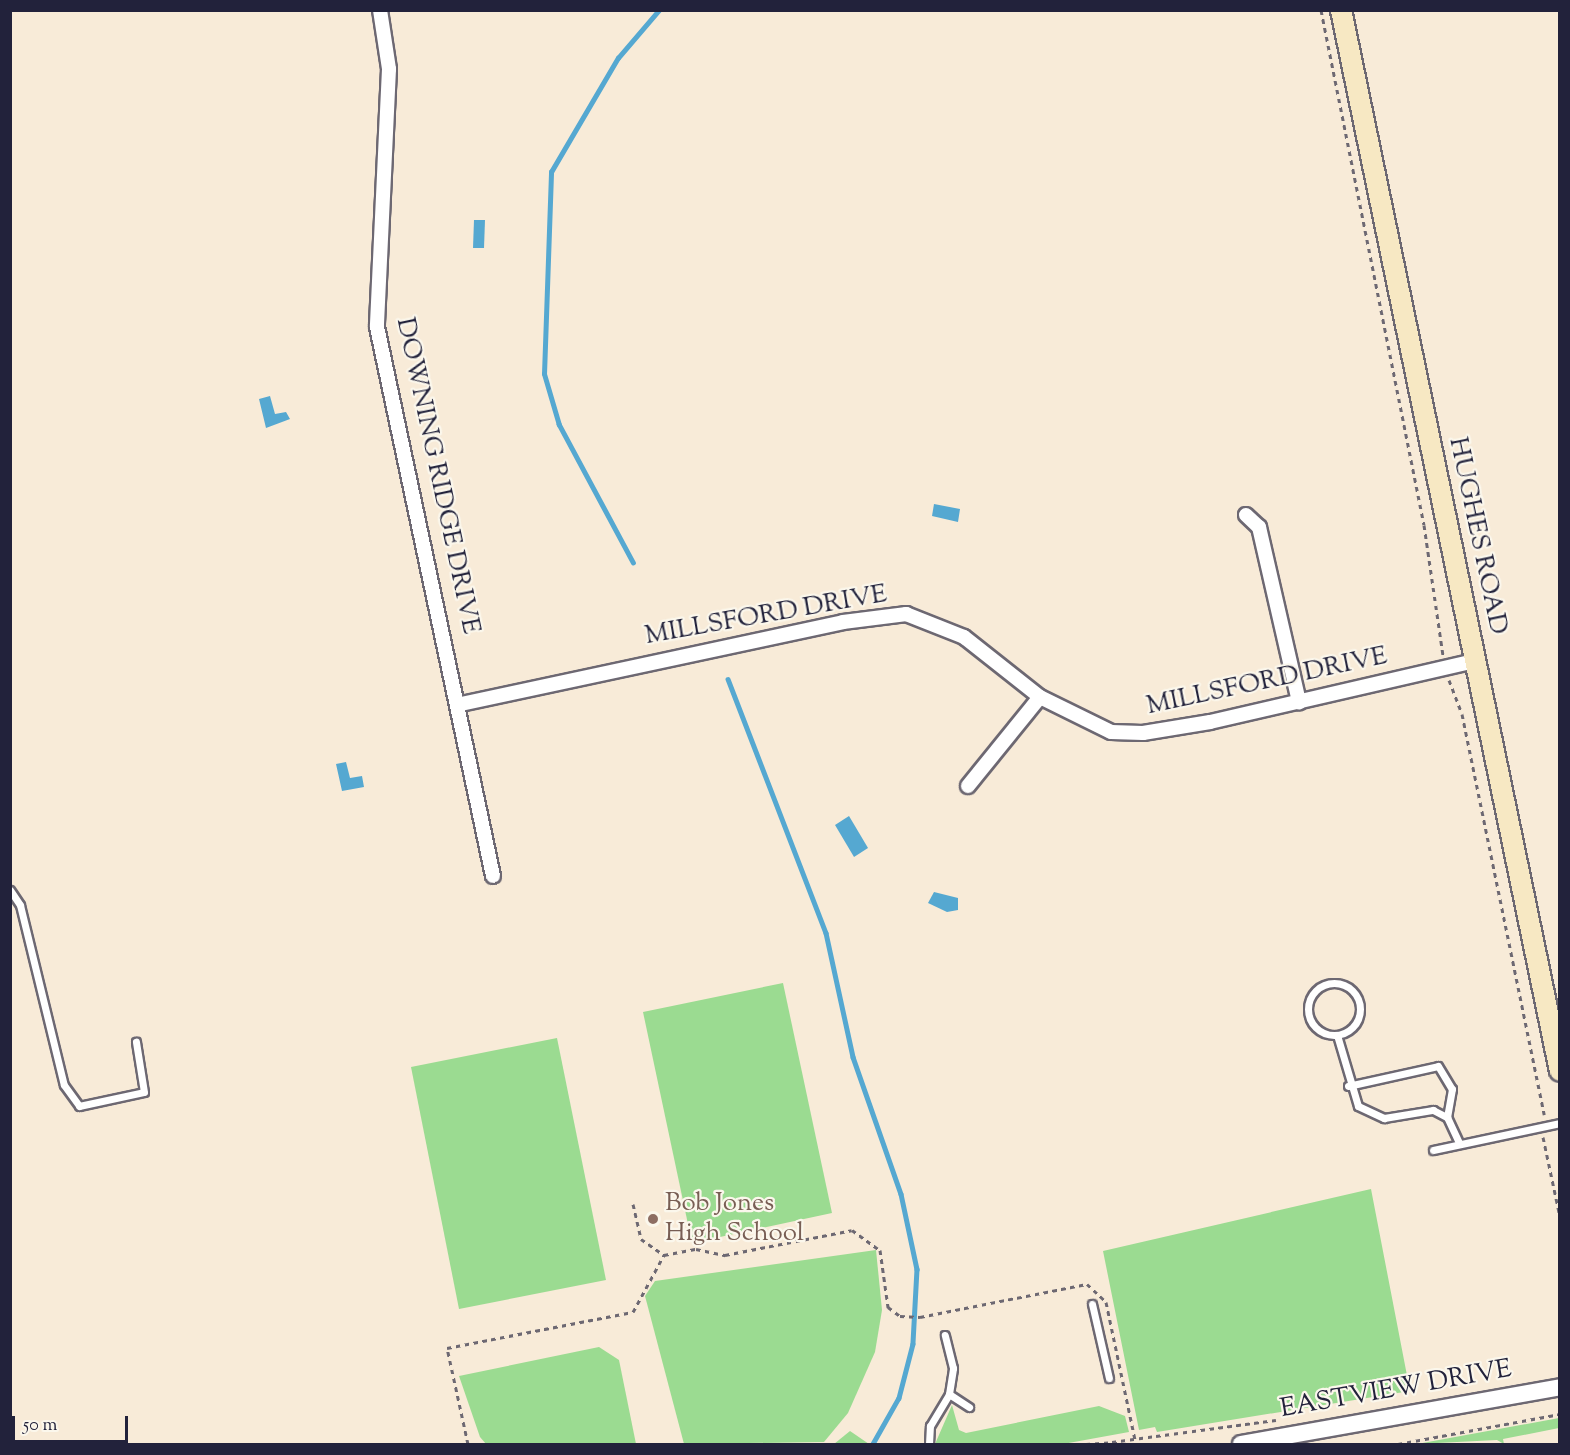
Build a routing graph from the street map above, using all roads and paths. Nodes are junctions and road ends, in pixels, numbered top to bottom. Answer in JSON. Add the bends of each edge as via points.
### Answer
{"nodes":[{"id":1,"x":380,"y":10,"type":"edge"},
{"id":2,"x":1322,"y":10,"type":"edge"},
{"id":3,"x":1341,"y":10,"type":"edge"},
{"id":4,"x":1246,"y":515,"type":"dead end"},
{"id":5,"x":1442,"y":654,"type":"dead end"},
{"id":6,"x":1475,"y":661,"type":"junction"},
{"id":7,"x":1451,"y":684,"type":"dead end"},
{"id":8,"x":1040,"y":697,"type":"junction"},
{"id":9,"x":1299,"y":702,"type":"junction"},
{"id":10,"x":461,"y":705,"type":"junction"},
{"id":11,"x":968,"y":786,"type":"dead end"},
{"id":12,"x":493,"y":876,"type":"dead end"},
{"id":13,"x":10,"y":890,"type":"edge"},
{"id":14,"x":1337,"y":1035,"type":"junction"},
{"id":15,"x":136,"y":1042,"type":"dead end"},
{"id":16,"x":1560,"y":1071,"type":"edge"},
{"id":17,"x":1348,"y":1086,"type":"junction"},
{"id":18,"x":1447,"y":1117,"type":"junction"},
{"id":19,"x":1560,"y":1123,"type":"edge"},
{"id":20,"x":1544,"y":1127,"type":"junction"},
{"id":21,"x":1459,"y":1143,"type":"junction"},
{"id":22,"x":1433,"y":1150,"type":"dead end"},
{"id":23,"x":633,"y":1204,"type":"dead end"},
{"id":24,"x":1560,"y":1217,"type":"edge"},
{"id":25,"x":664,"y":1255,"type":"junction"},
{"id":26,"x":1092,"y":1304,"type":"dead end"},
{"id":27,"x":945,"y":1335,"type":"dead end"},
{"id":28,"x":1109,"y":1378,"type":"dead end"},
{"id":29,"x":1560,"y":1387,"type":"edge"},
{"id":30,"x":949,"y":1394,"type":"junction"},
{"id":31,"x":969,"y":1407,"type":"dead end"},
{"id":32,"x":1560,"y":1414,"type":"edge"},
{"id":33,"x":1227,"y":1427,"type":"dead end"},
{"id":34,"x":468,"y":1444,"type":"edge"},
{"id":35,"x":929,"y":1444,"type":"edge"},
{"id":36,"x":1086,"y":1444,"type":"edge"},
{"id":37,"x":1137,"y":1444,"type":"edge"},
{"id":38,"x":1241,"y":1444,"type":"edge"},
{"id":39,"x":1398,"y":1444,"type":"edge"}],
"edges":[{"from":1,"to":10,"type":"street","name":"DOWNING RIDGE DRIVE","via":[[389,69],[377,327]]},
{"from":2,"to":5,"type":"path","via":[[1424,525]]},
{"from":3,"to":6,"type":"main road","name":"HUGHES ROAD"},
{"from":4,"to":9,"type":"street","via":[[1259,527]]},
{"from":6,"to":9,"type":"street","name":"MILLSFORD DRIVE"},
{"from":6,"to":16,"type":"main road","name":"HUGHES ROAD"},
{"from":7,"to":20,"type":"path","via":[[1462,714]]},
{"from":8,"to":9,"type":"street","name":"MILLSFORD DRIVE","via":[[1111,732],[1143,733]]},
{"from":8,"to":10,"type":"street","name":"MILLSFORD DRIVE","via":[[964,637],[906,614],[833,624]]},
{"from":8,"to":11,"type":"street"},
{"from":10,"to":12,"type":"street","name":"DOWNING RIDGE DRIVE"},
{"from":13,"to":15,"type":"lane","via":[[20,905],[64,1085],[79,1106],[144,1092]]},
{"from":14,"to":14,"type":"lane","via":[[1352,1029],[1360,1006],[1347,986],[1329,983],[1314,991],[1307,1008],[1319,1031]]},
{"from":14,"to":17,"type":"lane"},
{"from":17,"to":18,"type":"lane","via":[[1358,1106],[1374,1116],[1433,1110]]},
{"from":17,"to":18,"type":"lane","via":[[1438,1066],[1452,1089]]},
{"from":18,"to":21,"type":"lane"},
{"from":19,"to":20,"type":"lane"},
{"from":20,"to":21,"type":"lane"},
{"from":20,"to":24,"type":"path"},
{"from":21,"to":22,"type":"lane"},
{"from":23,"to":25,"type":"path","via":[[642,1239]]},
{"from":25,"to":34,"type":"path","via":[[633,1312],[447,1348]]},
{"from":25,"to":37,"type":"path","via":[[696,1249],[725,1255],[852,1230],[880,1250],[888,1307],[908,1317],[1088,1284],[1106,1302]]},
{"from":26,"to":28,"type":"lane"},
{"from":27,"to":30,"type":"lane","via":[[953,1368]]},
{"from":29,"to":38,"type":"street","name":"EASTVIEW DRIVE"},
{"from":30,"to":31,"type":"lane"},
{"from":30,"to":35,"type":"lane","via":[[930,1425]]},
{"from":32,"to":39,"type":"path"},
{"from":33,"to":36,"type":"path","bridge":true}]}
